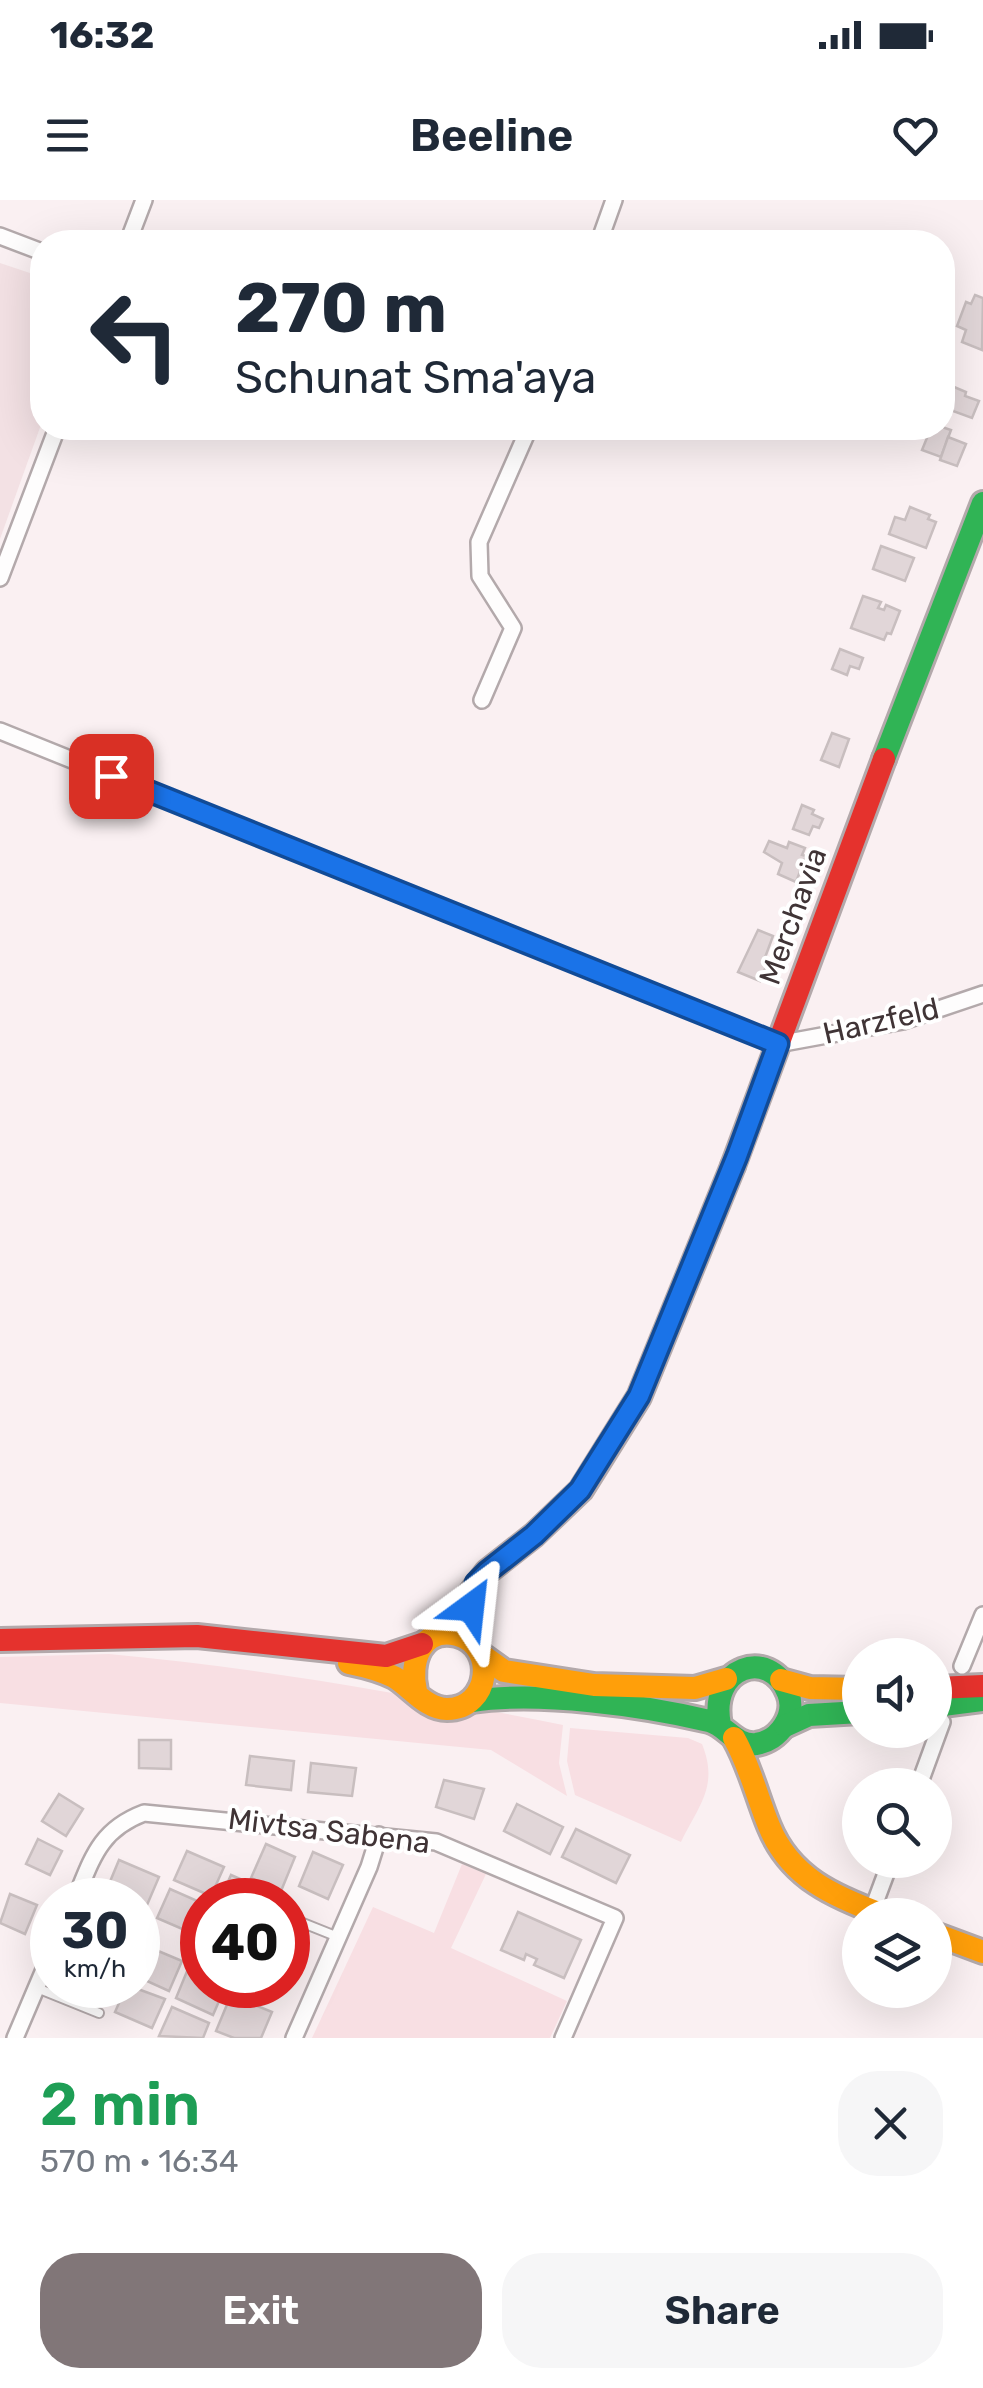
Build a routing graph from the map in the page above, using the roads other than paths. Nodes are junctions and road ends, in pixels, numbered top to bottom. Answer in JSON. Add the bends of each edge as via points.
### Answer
{"nodes":[{"id":1,"x":144,"y":200,"type":"edge"},
{"id":2,"x":614,"y":200,"type":"edge"},
{"id":3,"x":133,"y":230,"type":"edge"},
{"id":4,"x":603,"y":230,"type":"edge"},
{"id":5,"x":0,"y":236,"type":"edge"},
{"id":6,"x":30,"y":247,"type":"edge"},
{"id":7,"x":52,"y":440,"type":"edge"},
{"id":8,"x":524,"y":440,"type":"edge"},
{"id":9,"x":983,"y":502,"type":"edge"},
{"id":10,"x":0,"y":578,"type":"edge"},
{"id":11,"x":482,"y":700,"type":"dead end"},
{"id":12,"x":0,"y":731,"type":"edge"},
{"id":13,"x":983,"y":994,"type":"edge"},
{"id":14,"x":778,"y":1044,"type":"junction"},
{"id":15,"x":476,"y":1583,"type":"junction"},
{"id":16,"x":983,"y":1615,"type":"edge"},
{"id":17,"x":0,"y":1640,"type":"edge"},
{"id":18,"x":427,"y":1640,"type":"junction"},
{"id":19,"x":283,"y":1646,"type":"junction"},
{"id":20,"x":480,"y":1651,"type":"junction"},
{"id":21,"x":962,"y":1666,"type":"dead end"},
{"id":22,"x":726,"y":1679,"type":"junction"},
{"id":23,"x":781,"y":1680,"type":"junction"},
{"id":24,"x":983,"y":1686,"type":"edge"},
{"id":25,"x":952,"y":1687,"type":"edge"},
{"id":26,"x":842,"y":1689,"type":"edge"},
{"id":27,"x":416,"y":1690,"type":"junction"},
{"id":28,"x":983,"y":1700,"type":"edge"},
{"id":29,"x":472,"y":1701,"type":"junction"},
{"id":30,"x":952,"y":1710,"type":"edge"},
{"id":31,"x":842,"y":1713,"type":"edge"},
{"id":32,"x":727,"y":1732,"type":"junction"},
{"id":33,"x":778,"y":1732,"type":"junction"},
{"id":34,"x":760,"y":1793,"type":"junction"},
{"id":35,"x":379,"y":1836,"type":"junction"},
{"id":36,"x":85,"y":1878,"type":"edge"},
{"id":37,"x":842,"y":1898,"type":"edge"},
{"id":38,"x":310,"y":1925,"type":"edge"},
{"id":39,"x":338,"y":1937,"type":"junction"},
{"id":40,"x":952,"y":1940,"type":"edge"},
{"id":41,"x":983,"y":1952,"type":"edge"},
{"id":42,"x":30,"y":2002,"type":"edge"},
{"id":43,"x":86,"y":2008,"type":"edge"},
{"id":44,"x":99,"y":2013,"type":"dead end"},
{"id":45,"x":15,"y":2038,"type":"edge"},
{"id":46,"x":294,"y":2038,"type":"edge"},
{"id":47,"x":563,"y":2038,"type":"edge"}],
"edges":[{"from":1,"to":3,"type":"street"},
{"from":2,"to":4,"type":"street"},
{"from":5,"to":6,"type":"street"},
{"from":7,"to":10,"type":"street"},
{"from":8,"to":11,"type":"street","via":[[479,542],[480,576],[513,628]]},
{"from":9,"to":14,"type":"main road","name":"Merchavia"},
{"from":12,"to":14,"type":"street"},
{"from":13,"to":14,"type":"street","name":"Harzfeld","via":[[903,1021]]},
{"from":14,"to":15,"type":"main road","name":"Merchavia","via":[[639,1396],[580,1490]]},
{"from":15,"to":18,"type":"main road","name":"Merchavia"},
{"from":15,"to":20,"type":"main road","via":[[470,1629]]},
{"from":16,"to":21,"type":"street"},
{"from":17,"to":19,"type":"main road","via":[[197,1636]]},
{"from":18,"to":19,"type":"main road","via":[[386,1656]]},
{"from":18,"to":20,"type":"main road","via":[[456,1634]]},
{"from":18,"to":27,"type":"main road","via":[[411,1666]]},
{"from":19,"to":27,"type":"main road","via":[[378,1670]]},
{"from":20,"to":22,"type":"main road","via":[[504,1670],[594,1685],[695,1688]]},
{"from":20,"to":29,"type":"main road","via":[[486,1680]]},
{"from":22,"to":23,"type":"main road","via":[[760,1668]]},
{"from":22,"to":32,"type":"main road","via":[[715,1700]]},
{"from":23,"to":26,"type":"main road"},
{"from":23,"to":33,"type":"main road","via":[[790,1702]]},
{"from":24,"to":25,"type":"main road"},
{"from":27,"to":29,"type":"main road","via":[[448,1710]]},
{"from":28,"to":30,"type":"main road"},
{"from":29,"to":32,"type":"main road","via":[[500,1697],[662,1713]]},
{"from":31,"to":33,"type":"main road","via":[[808,1715]]},
{"from":32,"to":33,"type":"main road","via":[[752,1744]]},
{"from":32,"to":34,"type":"main road"},
{"from":33,"to":34,"type":"main road","via":[[762,1752]]},
{"from":34,"to":37,"type":"main road","via":[[771,1833],[796,1870]]},
{"from":35,"to":36,"type":"street","name":"Mivtsa Sabena","via":[[144,1813],[106,1836]]},
{"from":35,"to":39,"type":"street"},
{"from":35,"to":47,"type":"street","name":"Mivtsa Sabena","via":[[456,1849],[616,1918]]},
{"from":38,"to":39,"type":"lane"},
{"from":39,"to":46,"type":"street"},
{"from":40,"to":41,"type":"main road"},
{"from":42,"to":45,"type":"street"},
{"from":43,"to":44,"type":"lane"}]}
